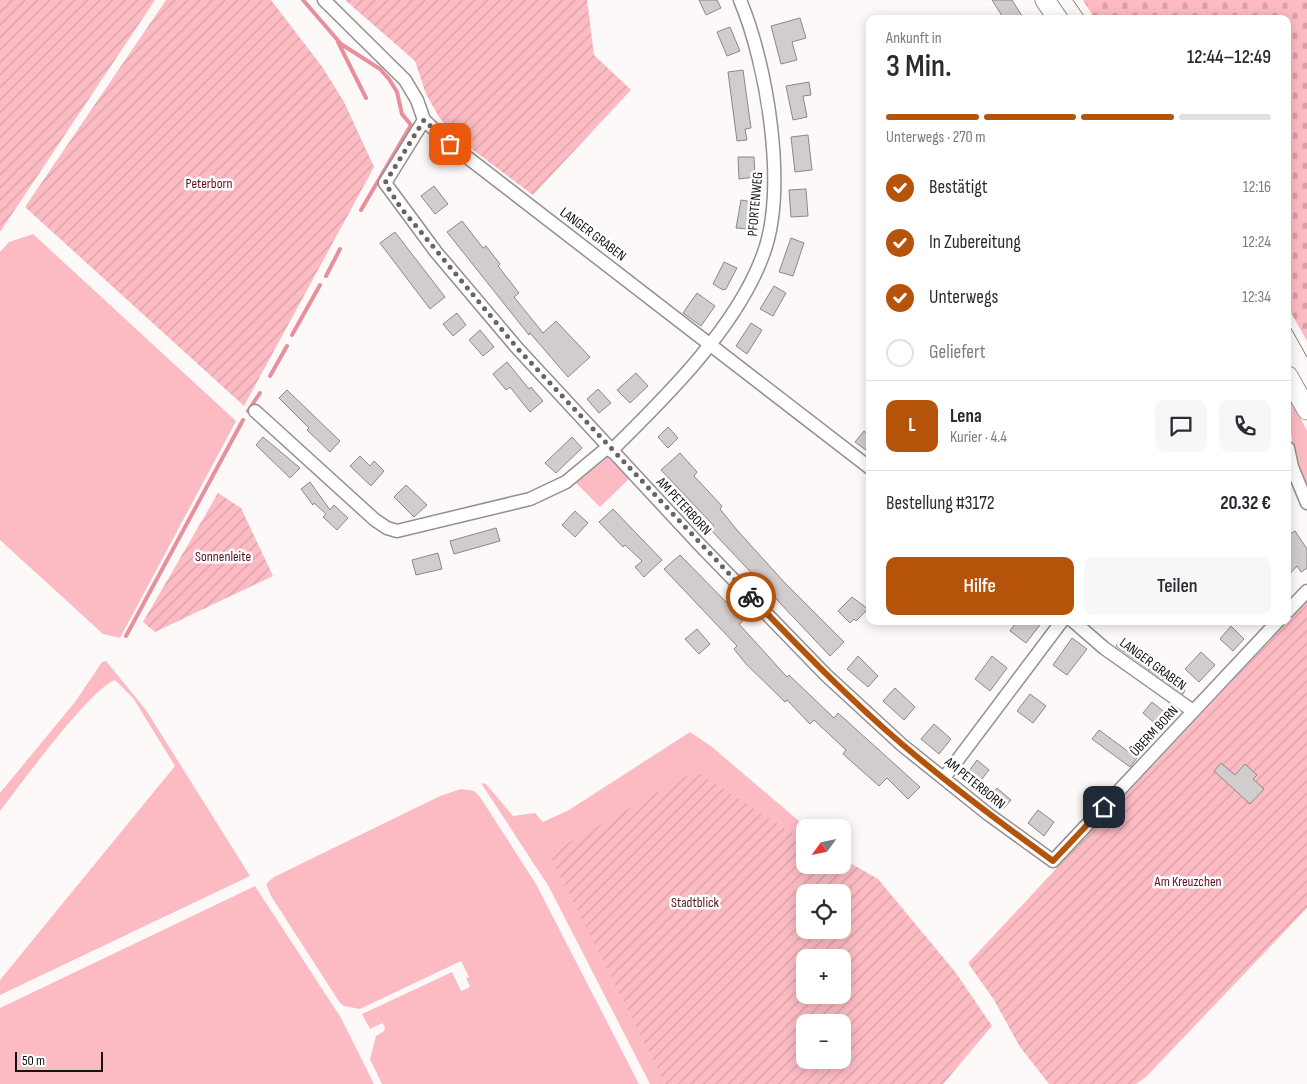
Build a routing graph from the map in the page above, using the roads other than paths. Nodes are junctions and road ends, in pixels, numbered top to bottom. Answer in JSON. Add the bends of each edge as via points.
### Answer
{"nodes":[{"id":1,"x":324,"y":0,"type":"edge"},
{"id":2,"x":740,"y":0,"type":"edge"},
{"id":3,"x":1045,"y":0,"type":"edge"},
{"id":4,"x":1055,"y":15,"type":"edge"},
{"id":5,"x":424,"y":120,"type":"junction"},
{"id":6,"x":710,"y":343,"type":"junction"},
{"id":7,"x":1291,"y":381,"type":"edge"},
{"id":8,"x":1307,"y":410,"type":"edge"},
{"id":9,"x":255,"y":411,"type":"dead end"},
{"id":10,"x":609,"y":449,"type":"junction"},
{"id":11,"x":1291,"y":462,"type":"edge"},
{"id":12,"x":866,"y":465,"type":"edge"},
{"id":13,"x":1307,"y":503,"type":"edge"},
{"id":14,"x":1307,"y":591,"type":"edge"},
{"id":15,"x":1291,"y":608,"type":"edge"},
{"id":16,"x":1059,"y":625,"type":"edge"},
{"id":17,"x":1078,"y":625,"type":"edge"},
{"id":18,"x":1274,"y":625,"type":"edge"},
{"id":19,"x":1193,"y":711,"type":"junction"},
{"id":20,"x":944,"y":778,"type":"junction"},
{"id":21,"x":1053,"y":861,"type":"joint"}],
"edges":[{"from":1,"to":5,"type":"street","name":"LANGER GRABEN","via":[[405,80]]},
{"from":2,"to":6,"type":"street","name":"PFORTENWEG","via":[[754,41],[766,95],[774,157],[770,232],[753,276]]},
{"from":3,"to":4,"type":"main road"},
{"from":5,"to":6,"type":"street","name":"LANGER GRABEN","via":[[450,144]]},
{"from":5,"to":10,"type":"street","name":"AM PETERBORN","via":[[385,183],[401,208],[518,349]]},
{"from":6,"to":10,"type":"street","name":"PFORTENWEG","via":[[661,402]]},
{"from":6,"to":12,"type":"street","name":"LANGER GRABEN"},
{"from":7,"to":8,"type":"main road"},
{"from":9,"to":10,"type":"street","name":"PFORTENWEG","via":[[387,528],[397,531],[530,499],[566,482]]},
{"from":10,"to":20,"type":"street","name":"AM PETERBORN","via":[[826,675],[902,745]]},
{"from":11,"to":13,"type":"street"},
{"from":14,"to":15,"type":"street"},
{"from":16,"to":20,"type":"street"},
{"from":17,"to":19,"type":"street","name":"LANGER GRABEN","via":[[1104,648]]},
{"from":18,"to":19,"type":"street","name":"ÜBERM BORN"},
{"from":19,"to":21,"type":"street","name":"ÜBERM BORN"},
{"from":20,"to":21,"type":"street","name":"AM PETERBORN"}]}
